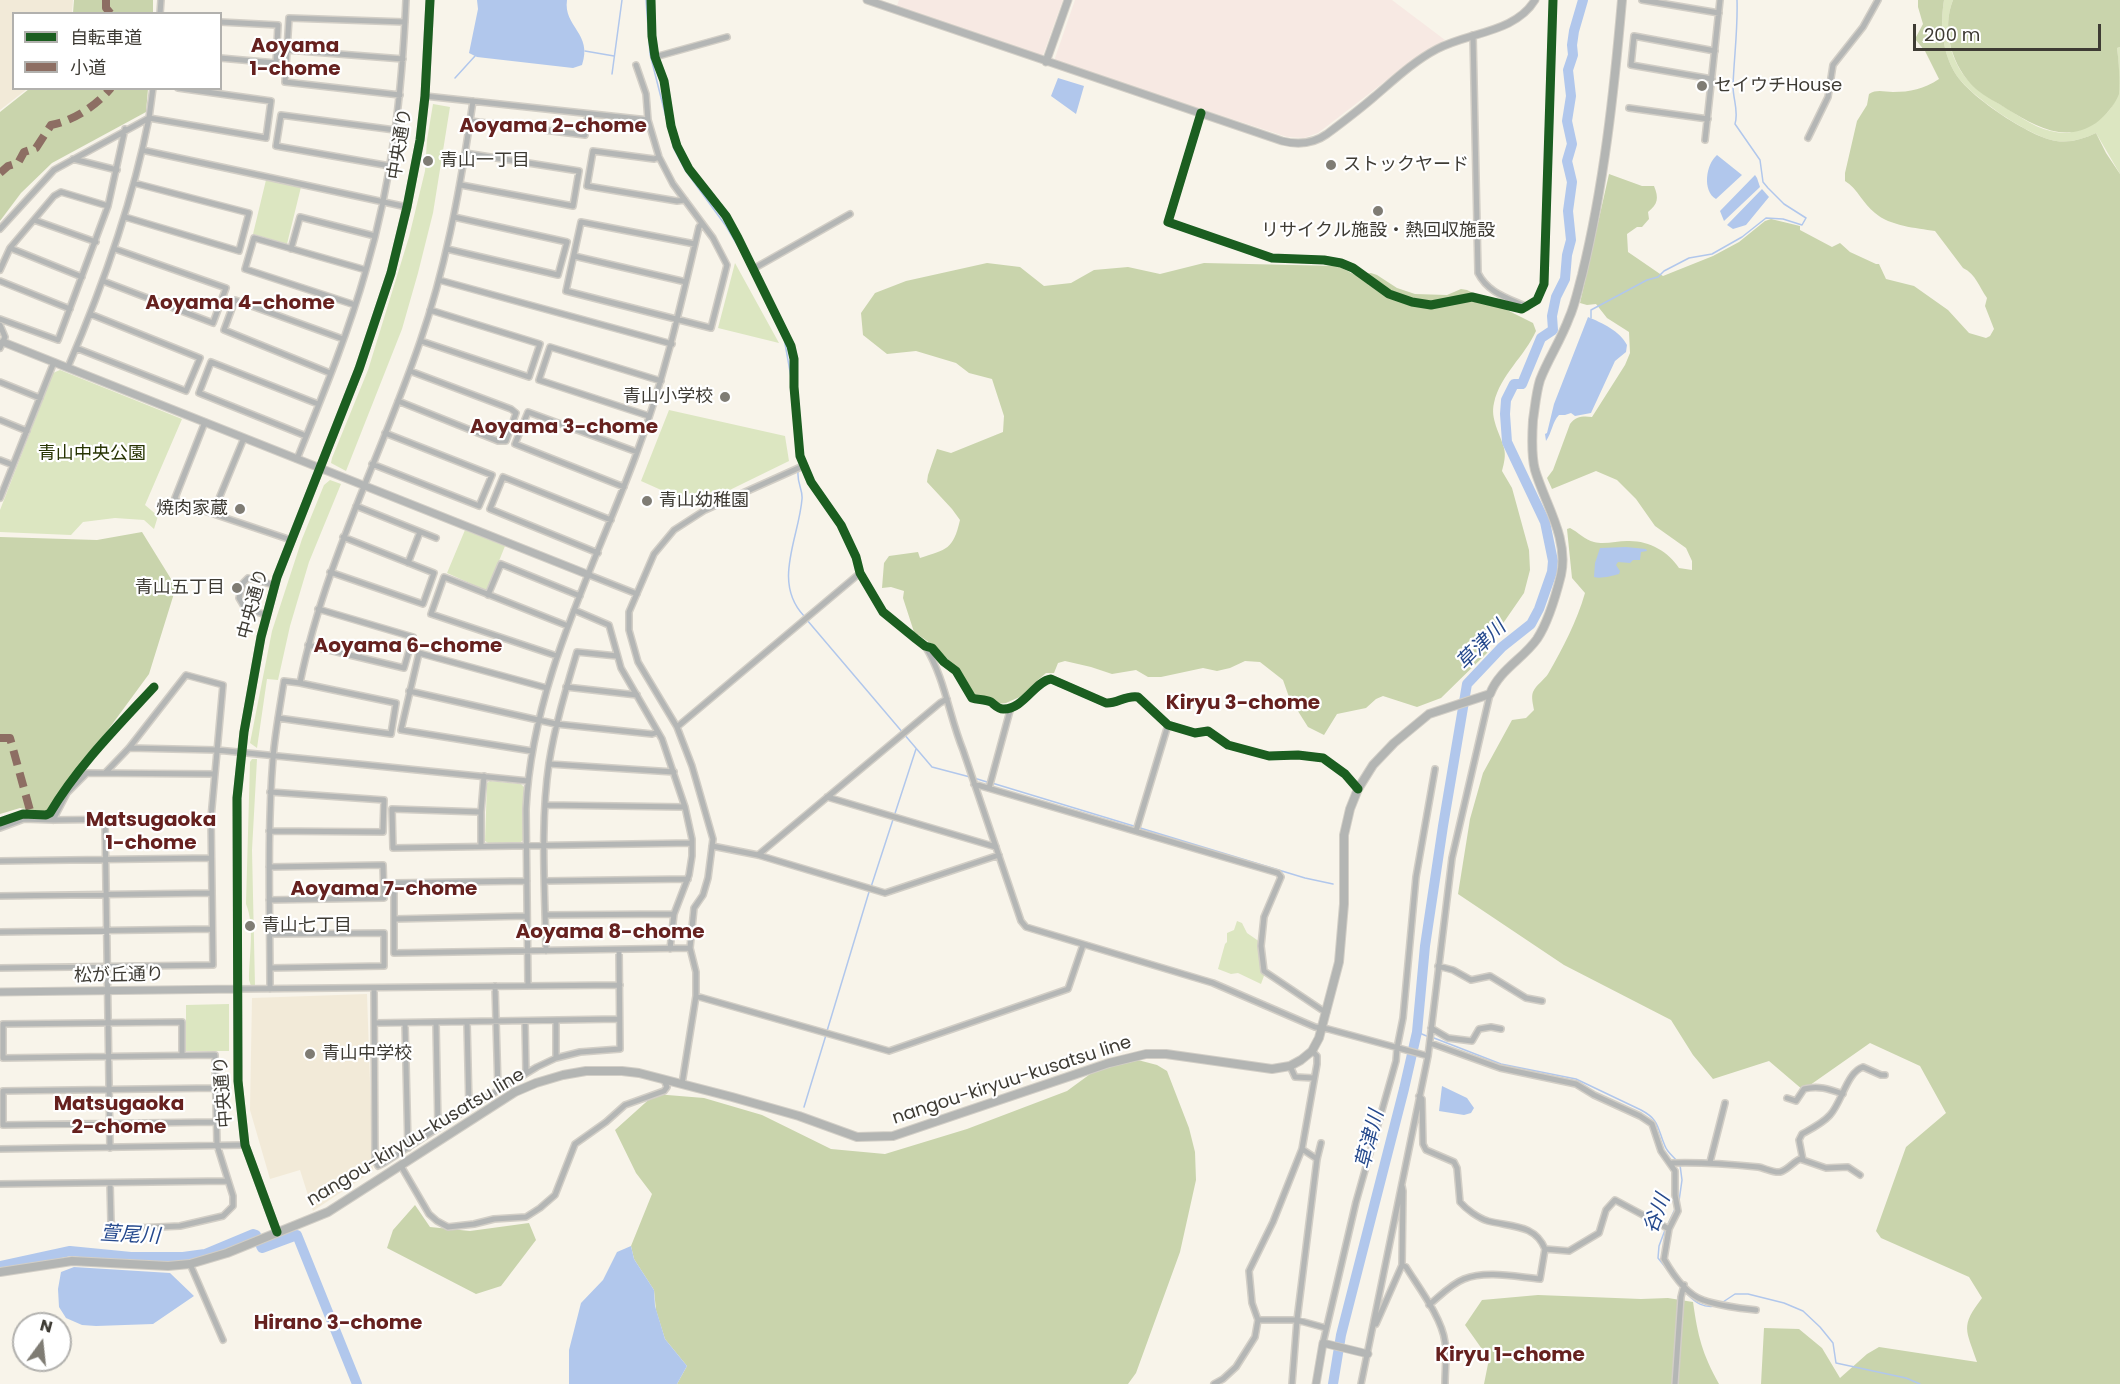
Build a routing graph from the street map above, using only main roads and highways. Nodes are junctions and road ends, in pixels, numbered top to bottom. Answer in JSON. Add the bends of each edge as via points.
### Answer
{"nodes":[{"id":1,"x":1622,"y":0,"type":"edge"},
{"id":2,"x":0,"y":1272,"type":"edge"}],
"edges":[{"from":1,"to":2,"type":"main road","name":"nangou-kiryuu-kusatsu line","via":[[1613,96],[1582,275],[1569,318],[1541,378],[1532,427],[1534,468],[1557,529],[1562,572],[1537,638],[1502,674],[1490,694],[1429,714],[1373,765],[1358,789],[1344,836],[1342,938],[1323,1029],[1312,1051],[1290,1066],[1272,1069],[1146,1054],[893,1136],[870,1138],[639,1073],[563,1074],[515,1092],[328,1212],[227,1252],[190,1264],[168,1266],[72,1261]]}]}
